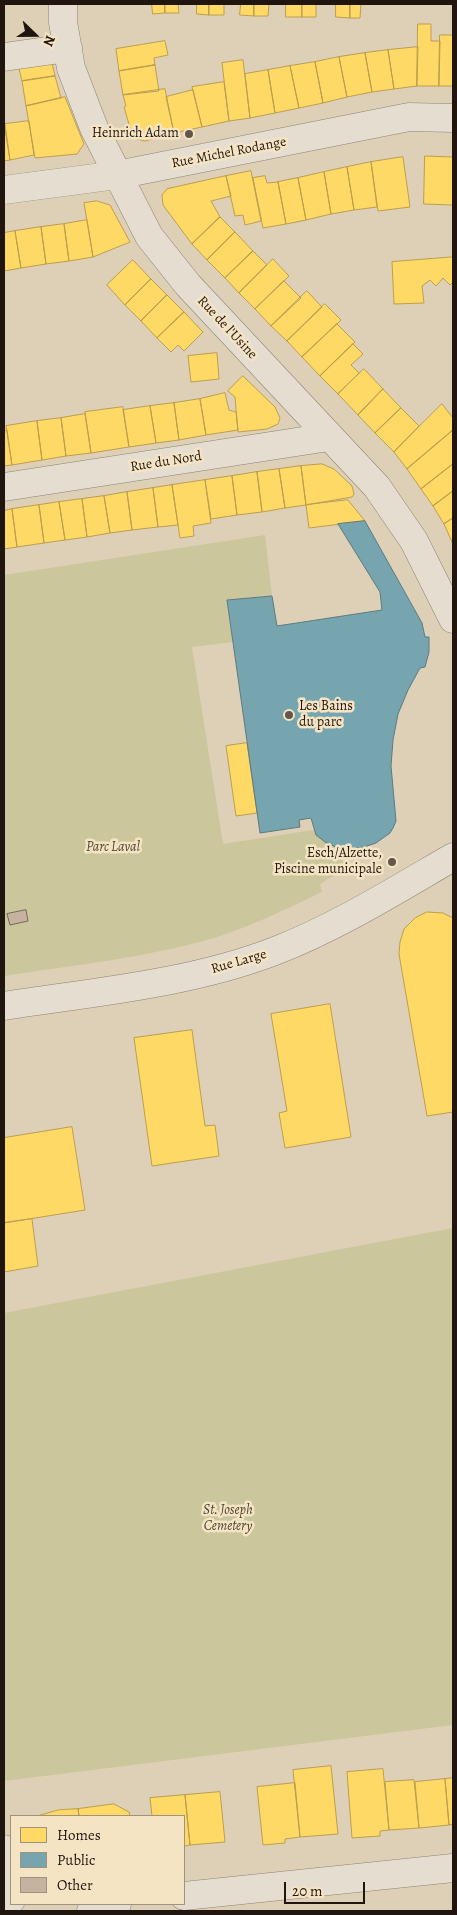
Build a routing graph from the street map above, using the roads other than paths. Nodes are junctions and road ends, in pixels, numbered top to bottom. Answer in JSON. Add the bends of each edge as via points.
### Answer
{"nodes":[{"id":1,"x":63,"y":4,"type":"edge"},
{"id":2,"x":68,"y":48,"type":"junction"},
{"id":3,"x":4,"y":57,"type":"edge"},
{"id":4,"x":453,"y":118,"type":"edge"},
{"id":5,"x":117,"y":175,"type":"junction"},
{"id":6,"x":4,"y":190,"type":"edge"},
{"id":7,"x":328,"y":437,"type":"junction"},
{"id":8,"x":4,"y":487,"type":"edge"},
{"id":9,"x":453,"y":619,"type":"edge"},
{"id":10,"x":453,"y":857,"type":"edge"},
{"id":11,"x":4,"y":1006,"type":"edge"},
{"id":12,"x":4,"y":1848,"type":"edge"},
{"id":13,"x":453,"y":1868,"type":"edge"},
{"id":14,"x":10,"y":1893,"type":"edge"},
{"id":15,"x":185,"y":1896,"type":"edge"},
{"id":16,"x":112,"y":1905,"type":"edge"},
{"id":17,"x":91,"y":1911,"type":"edge"}],
"edges":[{"from":1,"to":2,"type":"street","name":"Rue de l'Usine"},
{"from":2,"to":3,"type":"street"},
{"from":2,"to":5,"type":"street","name":"Rue de l'Usine","via":[[74,76],[94,128]]},
{"from":4,"to":5,"type":"street","name":"Rue Michel Rodange","via":[[409,117]]},
{"from":5,"to":6,"type":"street","name":"Rue Michel Rodange"},
{"from":5,"to":7,"type":"street","name":"Rue de l'Usine","via":[[149,236],[188,285]]},
{"from":7,"to":8,"type":"street","name":"Rue du Nord"},
{"from":7,"to":9,"type":"street","name":"Rue de l'Usine","via":[[377,487],[393,510],[414,541]]},
{"from":10,"to":11,"type":"street","name":"Rue Large","via":[[320,932],[274,951],[164,981]]},
{"from":12,"to":14,"type":"street"},
{"from":13,"to":15,"type":"street"},
{"from":16,"to":17,"type":"street"}]}
